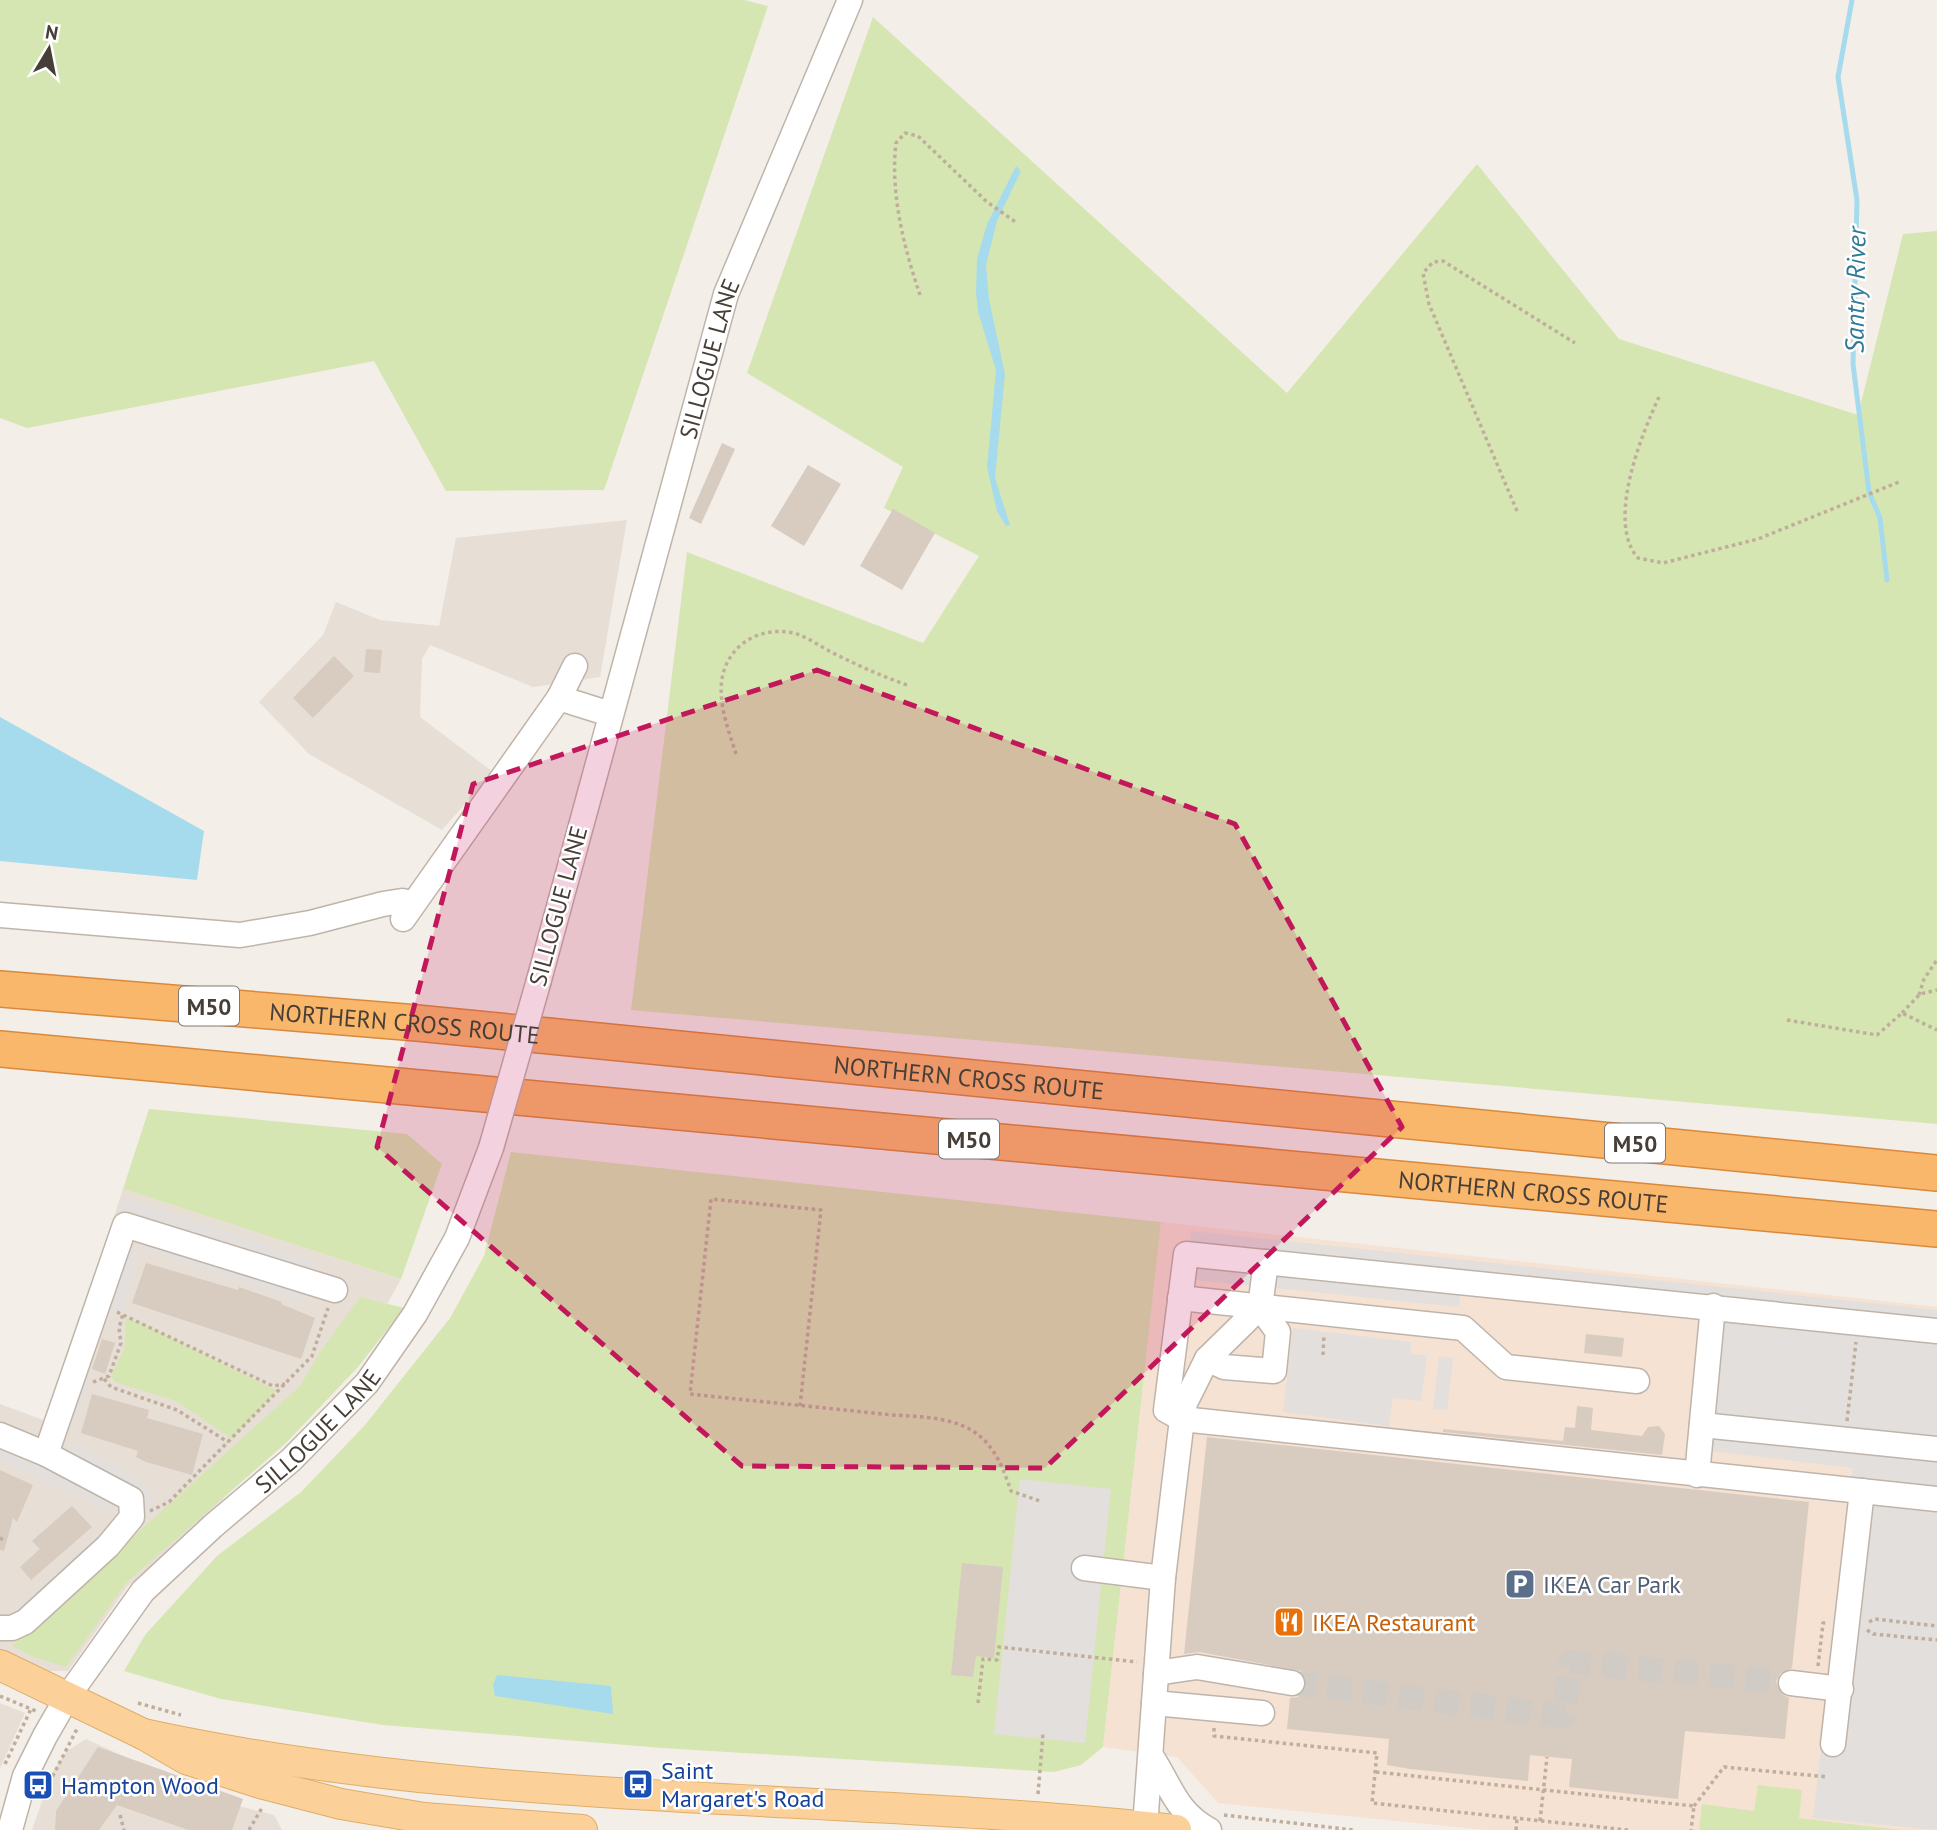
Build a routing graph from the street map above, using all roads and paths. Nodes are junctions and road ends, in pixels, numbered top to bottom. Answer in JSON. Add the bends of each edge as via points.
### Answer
{"nodes":[{"id":1,"x":850,"y":0,"type":"edge"},
{"id":2,"x":1017,"y":223,"type":"dead end"},
{"id":3,"x":920,"y":295,"type":"dead end"},
{"id":4,"x":1575,"y":343,"type":"dead end"},
{"id":5,"x":1659,"y":397,"type":"dead end"},
{"id":6,"x":1899,"y":482,"type":"dead end"},
{"id":7,"x":1517,"y":511,"type":"dead end"},
{"id":8,"x":575,"y":666,"type":"dead end"},
{"id":9,"x":911,"y":686,"type":"dead end"},
{"id":10,"x":559,"y":698,"type":"junction"},
{"id":11,"x":610,"y":714,"type":"junction"},
{"id":12,"x":736,"y":754,"type":"dead end"},
{"id":13,"x":0,"y":915,"type":"edge"},
{"id":14,"x":1937,"y":960,"type":"edge"},
{"id":15,"x":0,"y":989,"type":"edge"},
{"id":16,"x":1937,"y":990,"type":"edge"},
{"id":17,"x":1918,"y":997,"type":"junction"},
{"id":18,"x":1902,"y":1013,"type":"junction"},
{"id":19,"x":1787,"y":1020,"type":"dead end"},
{"id":20,"x":1937,"y":1030,"type":"edge"},
{"id":21,"x":0,"y":1049,"type":"edge"},
{"id":22,"x":1333,"y":1112,"type":"junction"},
{"id":23,"x":1937,"y":1154,"type":"edge"},
{"id":24,"x":1937,"y":1173,"type":"edge"},
{"id":25,"x":1937,"y":1229,"type":"edge"},
{"id":26,"x":1266,"y":1262,"type":"junction"},
{"id":27,"x":335,"y":1290,"type":"joint"},
{"id":28,"x":1180,"y":1298,"type":"junction"},
{"id":29,"x":97,"y":1305,"type":"junction"},
{"id":30,"x":1713,"y":1306,"type":"junction"},
{"id":31,"x":1260,"y":1307,"type":"junction"},
{"id":32,"x":123,"y":1314,"type":"junction"},
{"id":33,"x":1937,"y":1331,"type":"edge"},
{"id":34,"x":1207,"y":1359,"type":"junction"},
{"id":35,"x":104,"y":1379,"type":"junction"},
{"id":36,"x":1637,"y":1381,"type":"dead end"},
{"id":37,"x":287,"y":1383,"type":"junction"},
{"id":38,"x":88,"y":1393,"type":"dead end"},
{"id":39,"x":800,"y":1406,"type":"junction"},
{"id":40,"x":1182,"y":1419,"type":"junction"},
{"id":41,"x":1702,"y":1425,"type":"junction"},
{"id":42,"x":0,"y":1435,"type":"edge"},
{"id":43,"x":228,"y":1443,"type":"junction"},
{"id":44,"x":1937,"y":1449,"type":"edge"},
{"id":45,"x":46,"y":1454,"type":"junction"},
{"id":46,"x":1697,"y":1475,"type":"junction"},
{"id":47,"x":1862,"y":1491,"type":"junction"},
{"id":48,"x":1937,"y":1499,"type":"edge"},
{"id":49,"x":1040,"y":1501,"type":"dead end"},
{"id":50,"x":132,"y":1508,"type":"junction"},
{"id":51,"x":0,"y":1538,"type":"edge"},
{"id":52,"x":5,"y":1541,"type":"dead end"},
{"id":53,"x":1084,"y":1568,"type":"dead end"},
{"id":54,"x":1163,"y":1578,"type":"junction"},
{"id":55,"x":1937,"y":1626,"type":"edge"},
{"id":56,"x":0,"y":1628,"type":"edge"},
{"id":57,"x":1937,"y":1640,"type":"edge"},
{"id":58,"x":0,"y":1665,"type":"edge"},
{"id":59,"x":1157,"y":1669,"type":"junction"},
{"id":60,"x":1292,"y":1683,"type":"tunnel mouth"},
{"id":61,"x":1791,"y":1683,"type":"tunnel mouth"},
{"id":62,"x":1841,"y":1689,"type":"junction"},
{"id":63,"x":0,"y":1696,"type":"edge"},
{"id":64,"x":68,"y":1696,"type":"junction"},
{"id":65,"x":129,"y":1700,"type":"dead end"},
{"id":66,"x":978,"y":1703,"type":"dead end"},
{"id":67,"x":1154,"y":1703,"type":"junction"},
{"id":68,"x":1216,"y":1709,"type":"junction"},
{"id":69,"x":1262,"y":1713,"type":"dead end"},
{"id":70,"x":188,"y":1717,"type":"dead end"},
{"id":71,"x":79,"y":1725,"type":"dead end"},
{"id":72,"x":143,"y":1734,"type":"junction"},
{"id":73,"x":1043,"y":1734,"type":"dead end"},
{"id":74,"x":1833,"y":1744,"type":"dead end"},
{"id":75,"x":1151,"y":1756,"type":"junction"},
{"id":76,"x":1547,"y":1757,"type":"dead end"},
{"id":77,"x":4,"y":1769,"type":"dead end"},
{"id":78,"x":1376,"y":1772,"type":"junction"},
{"id":79,"x":414,"y":1777,"type":"junction"},
{"id":80,"x":1828,"y":1777,"type":"dead end"},
{"id":81,"x":1543,"y":1790,"type":"junction"},
{"id":82,"x":265,"y":1798,"type":"dead end"},
{"id":83,"x":1038,"y":1798,"type":"dead end"},
{"id":84,"x":38,"y":1805,"type":"dead end"},
{"id":85,"x":1694,"y":1806,"type":"junction"},
{"id":86,"x":120,"y":1815,"type":"dead end"},
{"id":87,"x":410,"y":1815,"type":"junction"},
{"id":88,"x":1517,"y":1818,"type":"junction"},
{"id":89,"x":1212,"y":1820,"type":"edge"},
{"id":90,"x":1540,"y":1821,"type":"junction"},
{"id":91,"x":1144,"y":1828,"type":"edge"},
{"id":92,"x":10,"y":1830,"type":"edge"},
{"id":93,"x":124,"y":1830,"type":"edge"},
{"id":94,"x":248,"y":1830,"type":"edge"},
{"id":95,"x":582,"y":1830,"type":"edge"},
{"id":96,"x":1176,"y":1830,"type":"edge"},
{"id":97,"x":1353,"y":1830,"type":"edge"},
{"id":98,"x":1516,"y":1830,"type":"edge"},
{"id":99,"x":1628,"y":1830,"type":"edge"},
{"id":100,"x":1691,"y":1830,"type":"edge"}],
"edges":[{"from":1,"to":11,"type":"street","name":"SILLOGUE LANE","via":[[726,294],[663,536]]},
{"from":2,"to":3,"type":"path","via":[[987,202],[918,136],[905,133],[896,143],[895,183]]},
{"from":4,"to":7,"type":"path","via":[[1443,261],[1433,262],[1423,273],[1429,304]]},
{"from":5,"to":6,"type":"path","via":[[1639,447],[1628,494],[1627,540],[1638,558],[1663,563],[1777,533]]},
{"from":8,"to":10,"type":"street"},
{"from":9,"to":12,"type":"path","via":[[788,632],[750,638],[731,654],[721,676],[720,700]]},
{"from":10,"to":11,"type":"street"},
{"from":10,"to":13,"type":"street","via":[[408,911],[393,902],[240,935]]},
{"from":11,"to":64,"type":"street","name":"SILLOGUE LANE","bridge":true,"via":[[491,1148],[457,1238],[415,1314],[367,1384],[291,1460],[143,1591]]},
{"from":14,"to":17,"type":"path"},
{"from":15,"to":22,"type":"highway","name":"NORTHERN CROSS ROUTE","number":"M50","via":[[417,1023]]},
{"from":16,"to":17,"type":"path"},
{"from":17,"to":18,"type":"path"},
{"from":18,"to":19,"type":"path","via":[[1877,1035]]},
{"from":18,"to":20,"type":"path"},
{"from":21,"to":25,"type":"highway","name":"NORTHERN CROSS ROUTE","number":"M50"},
{"from":22,"to":23,"type":"highway"},
{"from":22,"to":24,"type":"highway","name":"NORTHERN CROSS ROUTE","number":"M50"},
{"from":26,"to":28,"type":"street","via":[[1186,1254]]},
{"from":26,"to":30,"type":"street"},
{"from":26,"to":31,"type":"street"},
{"from":27,"to":29,"type":"street","via":[[125,1225]]},
{"from":27,"to":37,"type":"path","via":[[312,1356]]},
{"from":28,"to":31,"type":"street"},
{"from":28,"to":40,"type":"street","via":[[1166,1410]]},
{"from":29,"to":32,"type":"path"},
{"from":29,"to":45,"type":"street"},
{"from":30,"to":33,"type":"street"},
{"from":30,"to":41,"type":"street"},
{"from":31,"to":34,"type":"street"},
{"from":31,"to":34,"type":"street","via":[[1278,1332],[1274,1371],[1224,1367]]},
{"from":31,"to":36,"type":"street","via":[[1463,1328],[1506,1367]]},
{"from":32,"to":35,"type":"path","via":[[121,1343]]},
{"from":32,"to":37,"type":"path","via":[[273,1386]]},
{"from":34,"to":40,"type":"street"},
{"from":35,"to":38,"type":"path","via":[[92,1382]]},
{"from":35,"to":43,"type":"path","via":[[111,1387],[177,1410]]},
{"from":37,"to":43,"type":"path"},
{"from":39,"to":39,"type":"path","via":[[690,1394],[711,1199],[821,1210]]},
{"from":39,"to":49,"type":"path","via":[[946,1421],[971,1429],[1003,1466],[1011,1491]]},
{"from":40,"to":46,"type":"street","via":[[1545,1449]]},
{"from":40,"to":54,"type":"street"},
{"from":41,"to":44,"type":"street"},
{"from":41,"to":46,"type":"street"},
{"from":42,"to":45,"type":"street"},
{"from":43,"to":50,"type":"path","via":[[169,1502]]},
{"from":45,"to":50,"type":"street"},
{"from":46,"to":47,"type":"street"},
{"from":47,"to":48,"type":"street"},
{"from":47,"to":62,"type":"street"},
{"from":50,"to":56,"type":"street","via":[[108,1546],[25,1622]]},
{"from":51,"to":52,"type":"path"},
{"from":53,"to":54,"type":"street"},
{"from":54,"to":59,"type":"street"},
{"from":55,"to":57,"type":"path","via":[[1875,1619],[1862,1626],[1873,1634]]},
{"from":58,"to":64,"type":"main road"},
{"from":59,"to":60,"type":"street","via":[[1197,1667]]},
{"from":59,"to":66,"type":"path","via":[[999,1647],[997,1660],[983,1659]]},
{"from":59,"to":67,"type":"street"},
{"from":61,"to":62,"type":"street"},
{"from":62,"to":74,"type":"street"},
{"from":63,"to":77,"type":"path","via":[[30,1709]]},
{"from":64,"to":72,"type":"main road"},
{"from":64,"to":92,"type":"street","name":"SILLOGUE LANE","via":[[25,1776]]},
{"from":65,"to":70,"type":"path"},
{"from":67,"to":68,"type":"street"},
{"from":67,"to":75,"type":"street"},
{"from":68,"to":69,"type":"street"},
{"from":68,"to":78,"type":"path","via":[[1214,1736],[1377,1753]]},
{"from":71,"to":84,"type":"path"},
{"from":72,"to":79,"type":"main road","via":[[207,1748]]},
{"from":72,"to":87,"type":"main road","via":[[186,1759],[260,1783],[341,1804]]},
{"from":73,"to":83,"type":"path"},
{"from":75,"to":89,"type":"street","via":[[1175,1802],[1195,1822]]},
{"from":75,"to":91,"type":"street"},
{"from":76,"to":81,"type":"path"},
{"from":78,"to":81,"type":"path"},
{"from":78,"to":88,"type":"path","via":[[1372,1803]]},
{"from":79,"to":87,"type":"main road"},
{"from":79,"to":91,"type":"main road"},
{"from":80,"to":85,"type":"path","via":[[1724,1767]]},
{"from":81,"to":85,"type":"path"},
{"from":81,"to":90,"type":"path"},
{"from":82,"to":94,"type":"path"},
{"from":85,"to":100,"type":"path"},
{"from":86,"to":93,"type":"path"},
{"from":87,"to":95,"type":"main road"},
{"from":88,"to":90,"type":"path"},
{"from":88,"to":98,"type":"path"},
{"from":89,"to":97,"type":"path","via":[[1223,1815]]},
{"from":90,"to":99,"type":"path"},
{"from":91,"to":96,"type":"main road"}]}
